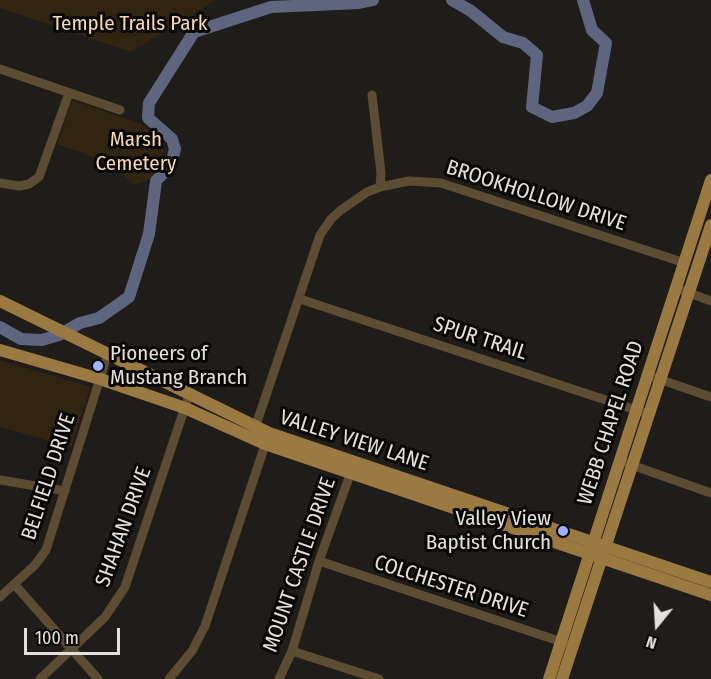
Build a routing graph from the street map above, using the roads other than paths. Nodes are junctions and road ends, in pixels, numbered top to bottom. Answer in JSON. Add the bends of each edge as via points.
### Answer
{"nodes":[{"id":1,"x":0,"y":69,"type":"edge"},
{"id":2,"x":69,"y":93,"type":"junction"},
{"id":3,"x":372,"y":95,"type":"dead end"},
{"id":4,"x":120,"y":110,"type":"dead end"},
{"id":5,"x":0,"y":183,"type":"edge"},
{"id":6,"x":710,"y":186,"type":"edge"},
{"id":7,"x":380,"y":187,"type":"junction"},
{"id":8,"x":711,"y":225,"type":"edge"},
{"id":9,"x":685,"y":262,"type":"junction"},
{"id":10,"x":676,"y":288,"type":"junction"},
{"id":11,"x":688,"y":293,"type":"junction"},
{"id":12,"x":300,"y":299,"type":"junction"},
{"id":13,"x":0,"y":301,"type":"edge"},
{"id":14,"x":711,"y":301,"type":"edge"},
{"id":15,"x":0,"y":350,"type":"edge"},
{"id":16,"x":108,"y":353,"type":"junction"},
{"id":17,"x":647,"y":375,"type":"junction"},
{"id":18,"x":100,"y":380,"type":"junction"},
{"id":19,"x":661,"y":381,"type":"junction"},
{"id":20,"x":189,"y":395,"type":"junction"},
{"id":21,"x":711,"y":397,"type":"edge"},
{"id":22,"x":185,"y":408,"type":"junction"},
{"id":23,"x":636,"y":410,"type":"junction"},
{"id":24,"x":650,"y":414,"type":"junction"},
{"id":25,"x":254,"y":432,"type":"junction"},
{"id":26,"x":267,"y":439,"type":"junction"},
{"id":27,"x":620,"y":461,"type":"junction"},
{"id":28,"x":633,"y":467,"type":"junction"},
{"id":29,"x":352,"y":468,"type":"junction"},
{"id":30,"x":0,"y":480,"type":"edge"},
{"id":31,"x":65,"y":492,"type":"junction"},
{"id":32,"x":711,"y":493,"type":"edge"},
{"id":33,"x":594,"y":541,"type":"junction"},
{"id":34,"x":607,"y":546,"type":"junction"},
{"id":35,"x":589,"y":554,"type":"junction"},
{"id":36,"x":602,"y":558,"type":"junction"},
{"id":37,"x":319,"y":561,"type":"junction"},
{"id":38,"x":15,"y":585,"type":"junction"},
{"id":39,"x":709,"y":588,"type":"edge"},
{"id":40,"x":0,"y":597,"type":"edge"},
{"id":41,"x":567,"y":644,"type":"junction"},
{"id":42,"x":72,"y":649,"type":"junction"},
{"id":43,"x":292,"y":651,"type":"junction"},
{"id":44,"x":39,"y":679,"type":"edge"},
{"id":45,"x":98,"y":679,"type":"edge"},
{"id":46,"x":169,"y":679,"type":"edge"},
{"id":47,"x":279,"y":679,"type":"edge"},
{"id":48,"x":379,"y":679,"type":"edge"},
{"id":49,"x":549,"y":679,"type":"edge"},
{"id":50,"x":562,"y":679,"type":"edge"}],
"edges":[{"from":1,"to":2,"type":"street"},
{"from":2,"to":4,"type":"street"},
{"from":2,"to":5,"type":"street","via":[[39,177],[19,186]]},
{"from":3,"to":7,"type":"street"},
{"from":6,"to":9,"type":"main road","name":"WEBB CHAPEL ROAD"},
{"from":7,"to":9,"type":"street","name":"BROOKHOLLOW DRIVE","via":[[410,181],[441,183]]},
{"from":7,"to":12,"type":"street","name":"BROOKHOLLOW DRIVE","via":[[353,201],[326,226]]},
{"from":8,"to":11,"type":"main road","name":"WEBB CHAPEL ROAD"},
{"from":9,"to":10,"type":"main road","name":"WEBB CHAPEL ROAD"},
{"from":10,"to":11,"type":"street"},
{"from":10,"to":17,"type":"main road","name":"WEBB CHAPEL ROAD"},
{"from":11,"to":14,"type":"street"},
{"from":11,"to":19,"type":"main road","name":"WEBB CHAPEL ROAD"},
{"from":12,"to":23,"type":"street","name":"SPUR TRAIL"},
{"from":12,"to":25,"type":"street","name":"BROOKHOLLOW DRIVE"},
{"from":13,"to":16,"type":"main road","name":"VALLEY VIEW LANE"},
{"from":15,"to":18,"type":"main road","name":"VALLEY VIEW LANE"},
{"from":16,"to":18,"type":"street","name":"BELFIELD DRIVE"},
{"from":16,"to":20,"type":"main road","name":"VALLEY VIEW LANE"},
{"from":17,"to":19,"type":"street"},
{"from":17,"to":23,"type":"main road","name":"WEBB CHAPEL ROAD"},
{"from":18,"to":22,"type":"main road","name":"VALLEY VIEW LANE"},
{"from":18,"to":31,"type":"street","name":"BELFIELD DRIVE"},
{"from":19,"to":21,"type":"street"},
{"from":19,"to":24,"type":"main road","name":"WEBB CHAPEL ROAD"},
{"from":20,"to":22,"type":"street","name":"SHAHAN DRIVE"},
{"from":20,"to":25,"type":"main road","name":"VALLEY VIEW LANE"},
{"from":22,"to":25,"type":"main road","name":"VALLEY VIEW LANE"},
{"from":22,"to":42,"type":"street","name":"SHAHAN DRIVE","via":[[126,587],[115,605]]},
{"from":23,"to":24,"type":"street","name":"SPUR TRAIL"},
{"from":23,"to":27,"type":"main road","name":"WEBB CHAPEL ROAD"},
{"from":24,"to":28,"type":"main road","name":"WEBB CHAPEL ROAD"},
{"from":25,"to":26,"type":"main road","name":"VALLEY VIEW LANE"},
{"from":26,"to":29,"type":"main road","name":"VALLEY VIEW LANE"},
{"from":26,"to":46,"type":"street","via":[[205,626],[192,651]]},
{"from":27,"to":28,"type":"street"},
{"from":27,"to":33,"type":"main road","name":"WEBB CHAPEL ROAD"},
{"from":28,"to":32,"type":"street"},
{"from":28,"to":34,"type":"main road","name":"WEBB CHAPEL ROAD"},
{"from":29,"to":33,"type":"main road","name":"VALLEY VIEW LANE"},
{"from":29,"to":35,"type":"main road","name":"VALLEY VIEW LANE"},
{"from":29,"to":37,"type":"street","name":"MOUNT CASTLE DRIVE"},
{"from":30,"to":31,"type":"street"},
{"from":31,"to":38,"type":"street","name":"BELFIELD DRIVE","via":[[46,550]]},
{"from":33,"to":34,"type":"main road","name":"VALLEY VIEW LANE"},
{"from":33,"to":35,"type":"main road","name":"WEBB CHAPEL ROAD"},
{"from":34,"to":36,"type":"main road","name":"WEBB CHAPEL ROAD"},
{"from":34,"to":39,"type":"main road","name":"VALLEY VIEW LANE"},
{"from":35,"to":36,"type":"main road","name":"VALLEY VIEW LANE"},
{"from":35,"to":41,"type":"main road","name":"WEBB CHAPEL ROAD"},
{"from":36,"to":39,"type":"main road","name":"VALLEY VIEW LANE"},
{"from":36,"to":41,"type":"main road","name":"WEBB CHAPEL ROAD"},
{"from":37,"to":41,"type":"street","name":"COLCHESTER DRIVE"},
{"from":37,"to":43,"type":"street","name":"MOUNT CASTLE DRIVE"},
{"from":38,"to":40,"type":"street","name":"BELFIELD DRIVE"},
{"from":38,"to":42,"type":"street"},
{"from":41,"to":49,"type":"main road","name":"WEBB CHAPEL ROAD"},
{"from":41,"to":50,"type":"main road","name":"WEBB CHAPEL ROAD"},
{"from":42,"to":44,"type":"street","name":"SHAHAN DRIVE"},
{"from":42,"to":45,"type":"street"},
{"from":43,"to":47,"type":"street","name":"MOUNT CASTLE DRIVE"},
{"from":43,"to":48,"type":"street"}]}
